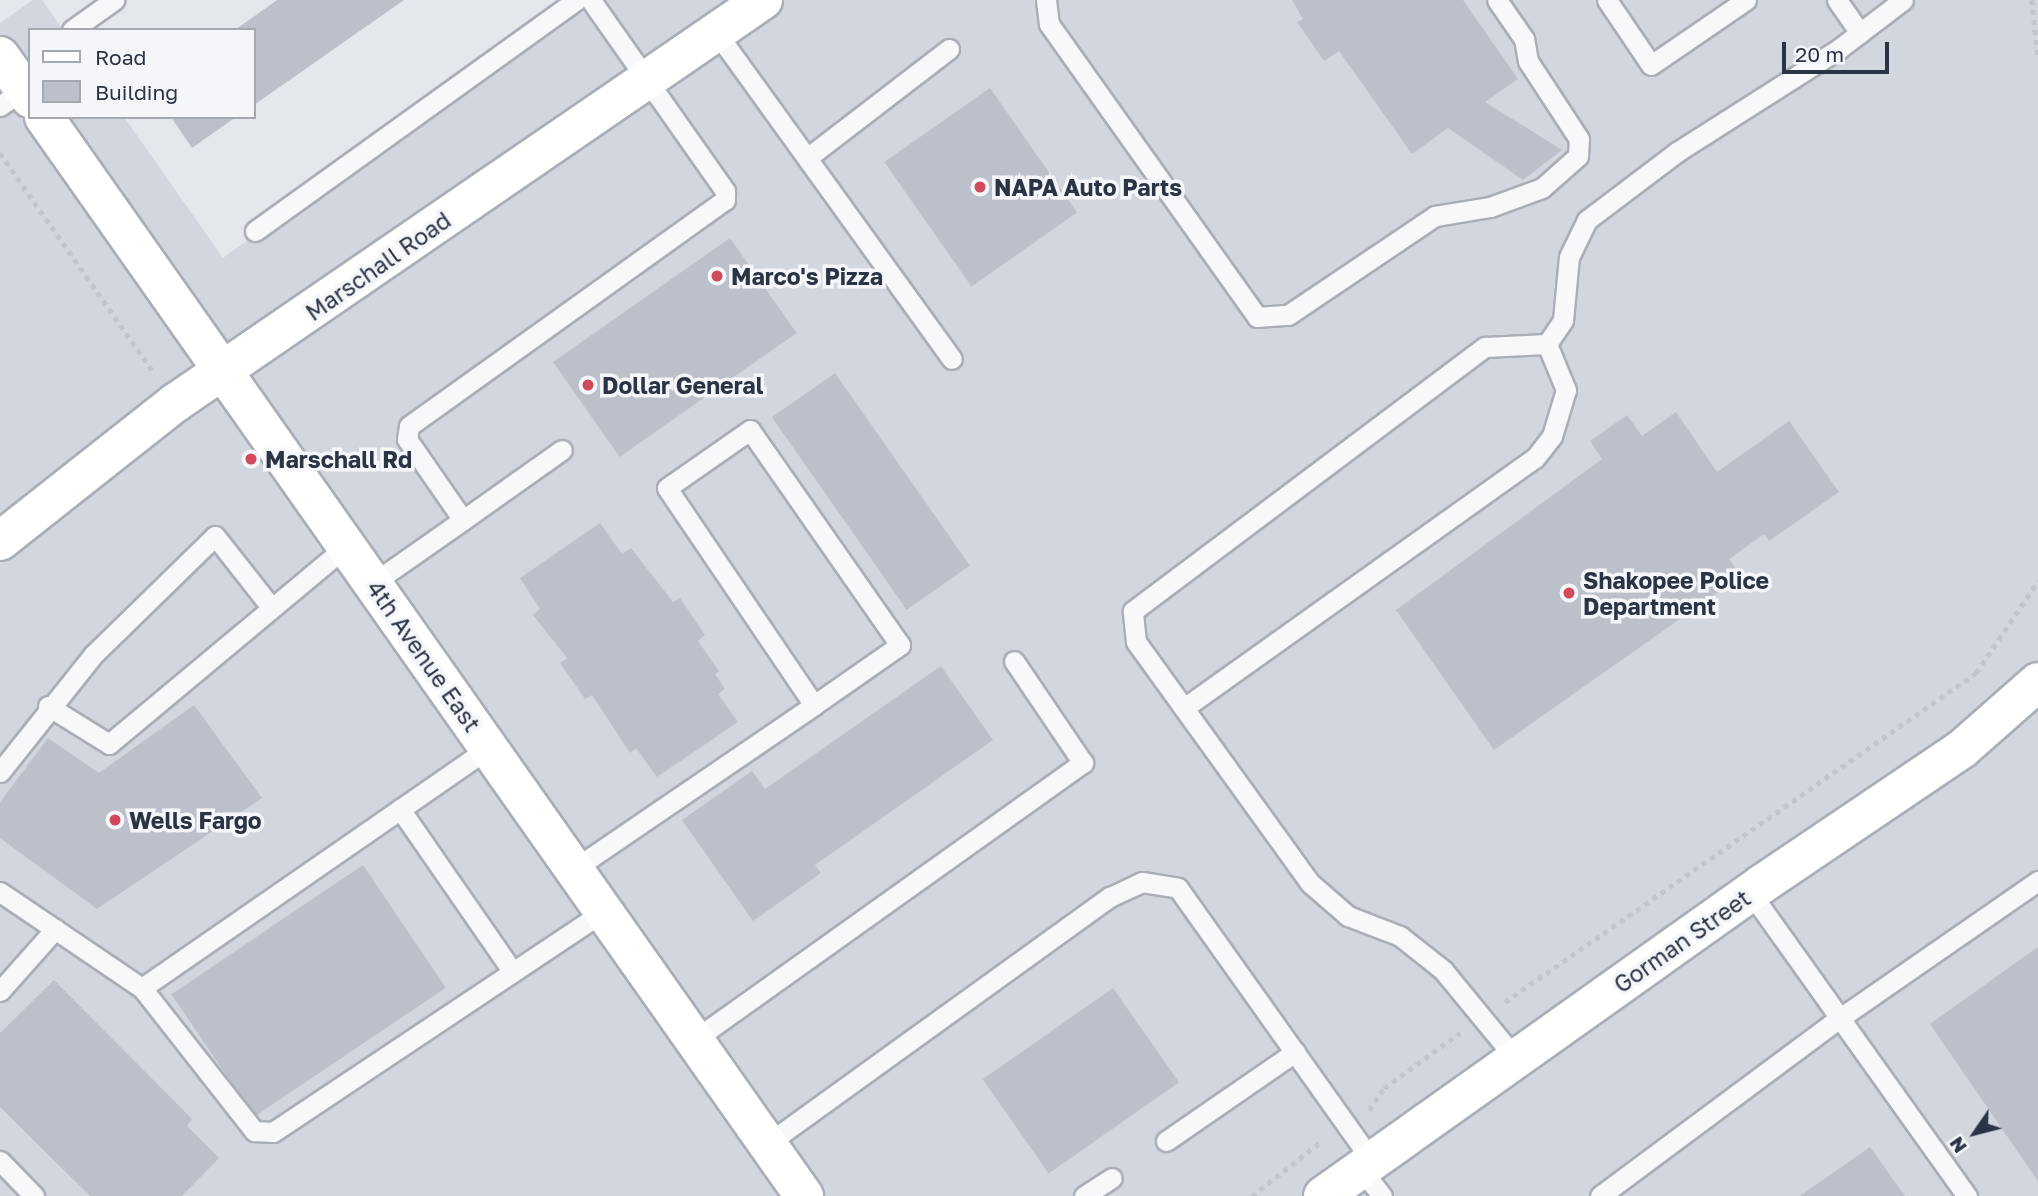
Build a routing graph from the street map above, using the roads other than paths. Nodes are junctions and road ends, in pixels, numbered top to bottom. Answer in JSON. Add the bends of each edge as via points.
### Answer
{"nodes":[{"id":1,"x":114,"y":0,"type":"edge"},
{"id":2,"x":577,"y":0,"type":"edge"},
{"id":3,"x":591,"y":0,"type":"edge"},
{"id":4,"x":1046,"y":0,"type":"edge"},
{"id":5,"x":1497,"y":0,"type":"edge"},
{"id":6,"x":1607,"y":0,"type":"edge"},
{"id":7,"x":1746,"y":0,"type":"edge"},
{"id":8,"x":1837,"y":0,"type":"edge"},
{"id":9,"x":1903,"y":0,"type":"edge"},
{"id":10,"x":752,"y":3,"type":"edge"},
{"id":11,"x":75,"y":28,"type":"edge"},
{"id":12,"x":716,"y":32,"type":"junction"},
{"id":13,"x":1860,"y":33,"type":"junction"},
{"id":14,"x":949,"y":48,"type":"dead end"},
{"id":15,"x":646,"y":80,"type":"junction"},
{"id":16,"x":44,"y":119,"type":"edge"},
{"id":17,"x":807,"y":158,"type":"junction"},
{"id":18,"x":255,"y":231,"type":"dead end"},
{"id":19,"x":1546,"y":344,"type":"junction"},
{"id":20,"x":952,"y":359,"type":"dead end"},
{"id":21,"x":224,"y":372,"type":"junction"},
{"id":22,"x":562,"y":450,"type":"dead end"},
{"id":23,"x":463,"y":520,"type":"junction"},
{"id":24,"x":0,"y":541,"type":"edge"},
{"id":25,"x":347,"y":546,"type":"junction"},
{"id":26,"x":373,"y":583,"type":"junction"},
{"id":27,"x":270,"y":606,"type":"junction"},
{"id":28,"x":1014,"y":661,"type":"dead end"},
{"id":29,"x":2038,"y":682,"type":"edge"},
{"id":30,"x":814,"y":705,"type":"junction"},
{"id":31,"x":48,"y":706,"type":"junction"},
{"id":32,"x":1184,"y":708,"type":"junction"},
{"id":33,"x":488,"y":748,"type":"junction"},
{"id":34,"x":0,"y":772,"type":"edge"},
{"id":35,"x":400,"y":809,"type":"junction"},
{"id":36,"x":574,"y":869,"type":"junction"},
{"id":37,"x":2038,"y":881,"type":"edge"},
{"id":38,"x":0,"y":892,"type":"edge"},
{"id":39,"x":1750,"y":892,"type":"junction"},
{"id":40,"x":604,"y":911,"type":"junction"},
{"id":41,"x":55,"y":929,"type":"junction"},
{"id":42,"x":513,"y":972,"type":"junction"},
{"id":43,"x":142,"y":988,"type":"junction"},
{"id":44,"x":0,"y":991,"type":"edge"},
{"id":45,"x":1840,"y":1018,"type":"junction"},
{"id":46,"x":694,"y":1041,"type":"junction"},
{"id":47,"x":1295,"y":1052,"type":"junction"},
{"id":48,"x":1516,"y":1059,"type":"junction"},
{"id":49,"x":1166,"y":1141,"type":"dead end"},
{"id":50,"x":767,"y":1144,"type":"junction"},
{"id":51,"x":0,"y":1161,"type":"edge"},
{"id":52,"x":1372,"y":1175,"type":"edge"},
{"id":53,"x":1112,"y":1178,"type":"dead end"},
{"id":54,"x":34,"y":1196,"type":"edge"},
{"id":55,"x":804,"y":1196,"type":"edge"},
{"id":56,"x":1084,"y":1196,"type":"edge"},
{"id":57,"x":1323,"y":1196,"type":"edge"},
{"id":58,"x":1600,"y":1196,"type":"edge"},
{"id":59,"x":1967,"y":1196,"type":"edge"}],
"edges":[{"from":1,"to":11,"type":"lane"},
{"from":2,"to":18,"type":"lane"},
{"from":3,"to":15,"type":"lane"},
{"from":4,"to":5,"type":"lane","via":[[1049,24],[1257,317],[1288,315],[1436,216],[1490,207],[1542,188],[1578,156],[1579,139],[1528,61],[1524,39]]},
{"from":6,"to":7,"type":"lane","via":[[1651,65]]},
{"from":8,"to":13,"type":"lane"},
{"from":9,"to":13,"type":"lane"},
{"from":10,"to":12,"type":"street","name":"Marschall Road"},
{"from":12,"to":15,"type":"street","name":"Marschall Road"},
{"from":12,"to":17,"type":"lane"},
{"from":13,"to":19,"type":"lane","via":[[1676,152],[1587,220],[1569,257],[1563,320]]},
{"from":14,"to":17,"type":"lane"},
{"from":15,"to":21,"type":"street","name":"Marschall Road"},
{"from":15,"to":23,"type":"lane","via":[[724,191],[725,200],[410,426],[407,439]]},
{"from":16,"to":21,"type":"street","name":"4th Avenue East"},
{"from":17,"to":20,"type":"lane"},
{"from":19,"to":32,"type":"lane","via":[[1566,390],[1552,436],[1535,458]]},
{"from":19,"to":32,"type":"lane","via":[[1485,347],[1133,611],[1136,642]]},
{"from":21,"to":24,"type":"street","name":"Marschall Road","via":[[175,403]]},
{"from":21,"to":25,"type":"street","name":"4th Avenue East"},
{"from":22,"to":23,"type":"lane"},
{"from":23,"to":26,"type":"lane"},
{"from":25,"to":26,"type":"street","name":"4th Avenue East"},
{"from":25,"to":27,"type":"lane"},
{"from":26,"to":33,"type":"street","name":"4th Avenue East"},
{"from":27,"to":31,"type":"lane","via":[[109,744]]},
{"from":27,"to":31,"type":"lane","via":[[215,536]]},
{"from":28,"to":46,"type":"lane","via":[[1083,763]]},
{"from":29,"to":39,"type":"street","name":"Gorman Street","via":[[1962,749]]},
{"from":30,"to":30,"type":"lane","via":[[900,645],[750,430],[667,488]]},
{"from":30,"to":36,"type":"lane"},
{"from":31,"to":34,"type":"lane"},
{"from":32,"to":48,"type":"lane","via":[[1310,883],[1348,916],[1400,936],[1443,970]]},
{"from":33,"to":35,"type":"lane"},
{"from":33,"to":36,"type":"street","name":"4th Avenue East"},
{"from":35,"to":42,"type":"lane"},
{"from":35,"to":43,"type":"lane"},
{"from":36,"to":40,"type":"street","name":"4th Avenue East"},
{"from":37,"to":45,"type":"lane"},
{"from":38,"to":41,"type":"lane"},
{"from":39,"to":45,"type":"lane"},
{"from":39,"to":48,"type":"street","name":"Gorman Street"},
{"from":40,"to":42,"type":"lane"},
{"from":40,"to":46,"type":"street","name":"4th Avenue East"},
{"from":41,"to":43,"type":"lane"},
{"from":41,"to":44,"type":"lane"},
{"from":42,"to":43,"type":"lane","via":[[273,1132],[254,1131]]},
{"from":45,"to":58,"type":"lane"},
{"from":45,"to":59,"type":"lane"},
{"from":46,"to":50,"type":"street","name":"4th Avenue East"},
{"from":47,"to":49,"type":"lane"},
{"from":47,"to":50,"type":"lane","via":[[1178,888],[1142,882],[1110,897]]},
{"from":47,"to":52,"type":"lane","via":[[1350,1129]]},
{"from":48,"to":52,"type":"street","name":"Gorman Street"},
{"from":50,"to":55,"type":"street","name":"4th Avenue East"},
{"from":51,"to":54,"type":"lane"},
{"from":52,"to":57,"type":"street","name":"Gorman Street"},
{"from":53,"to":56,"type":"lane"}]}
